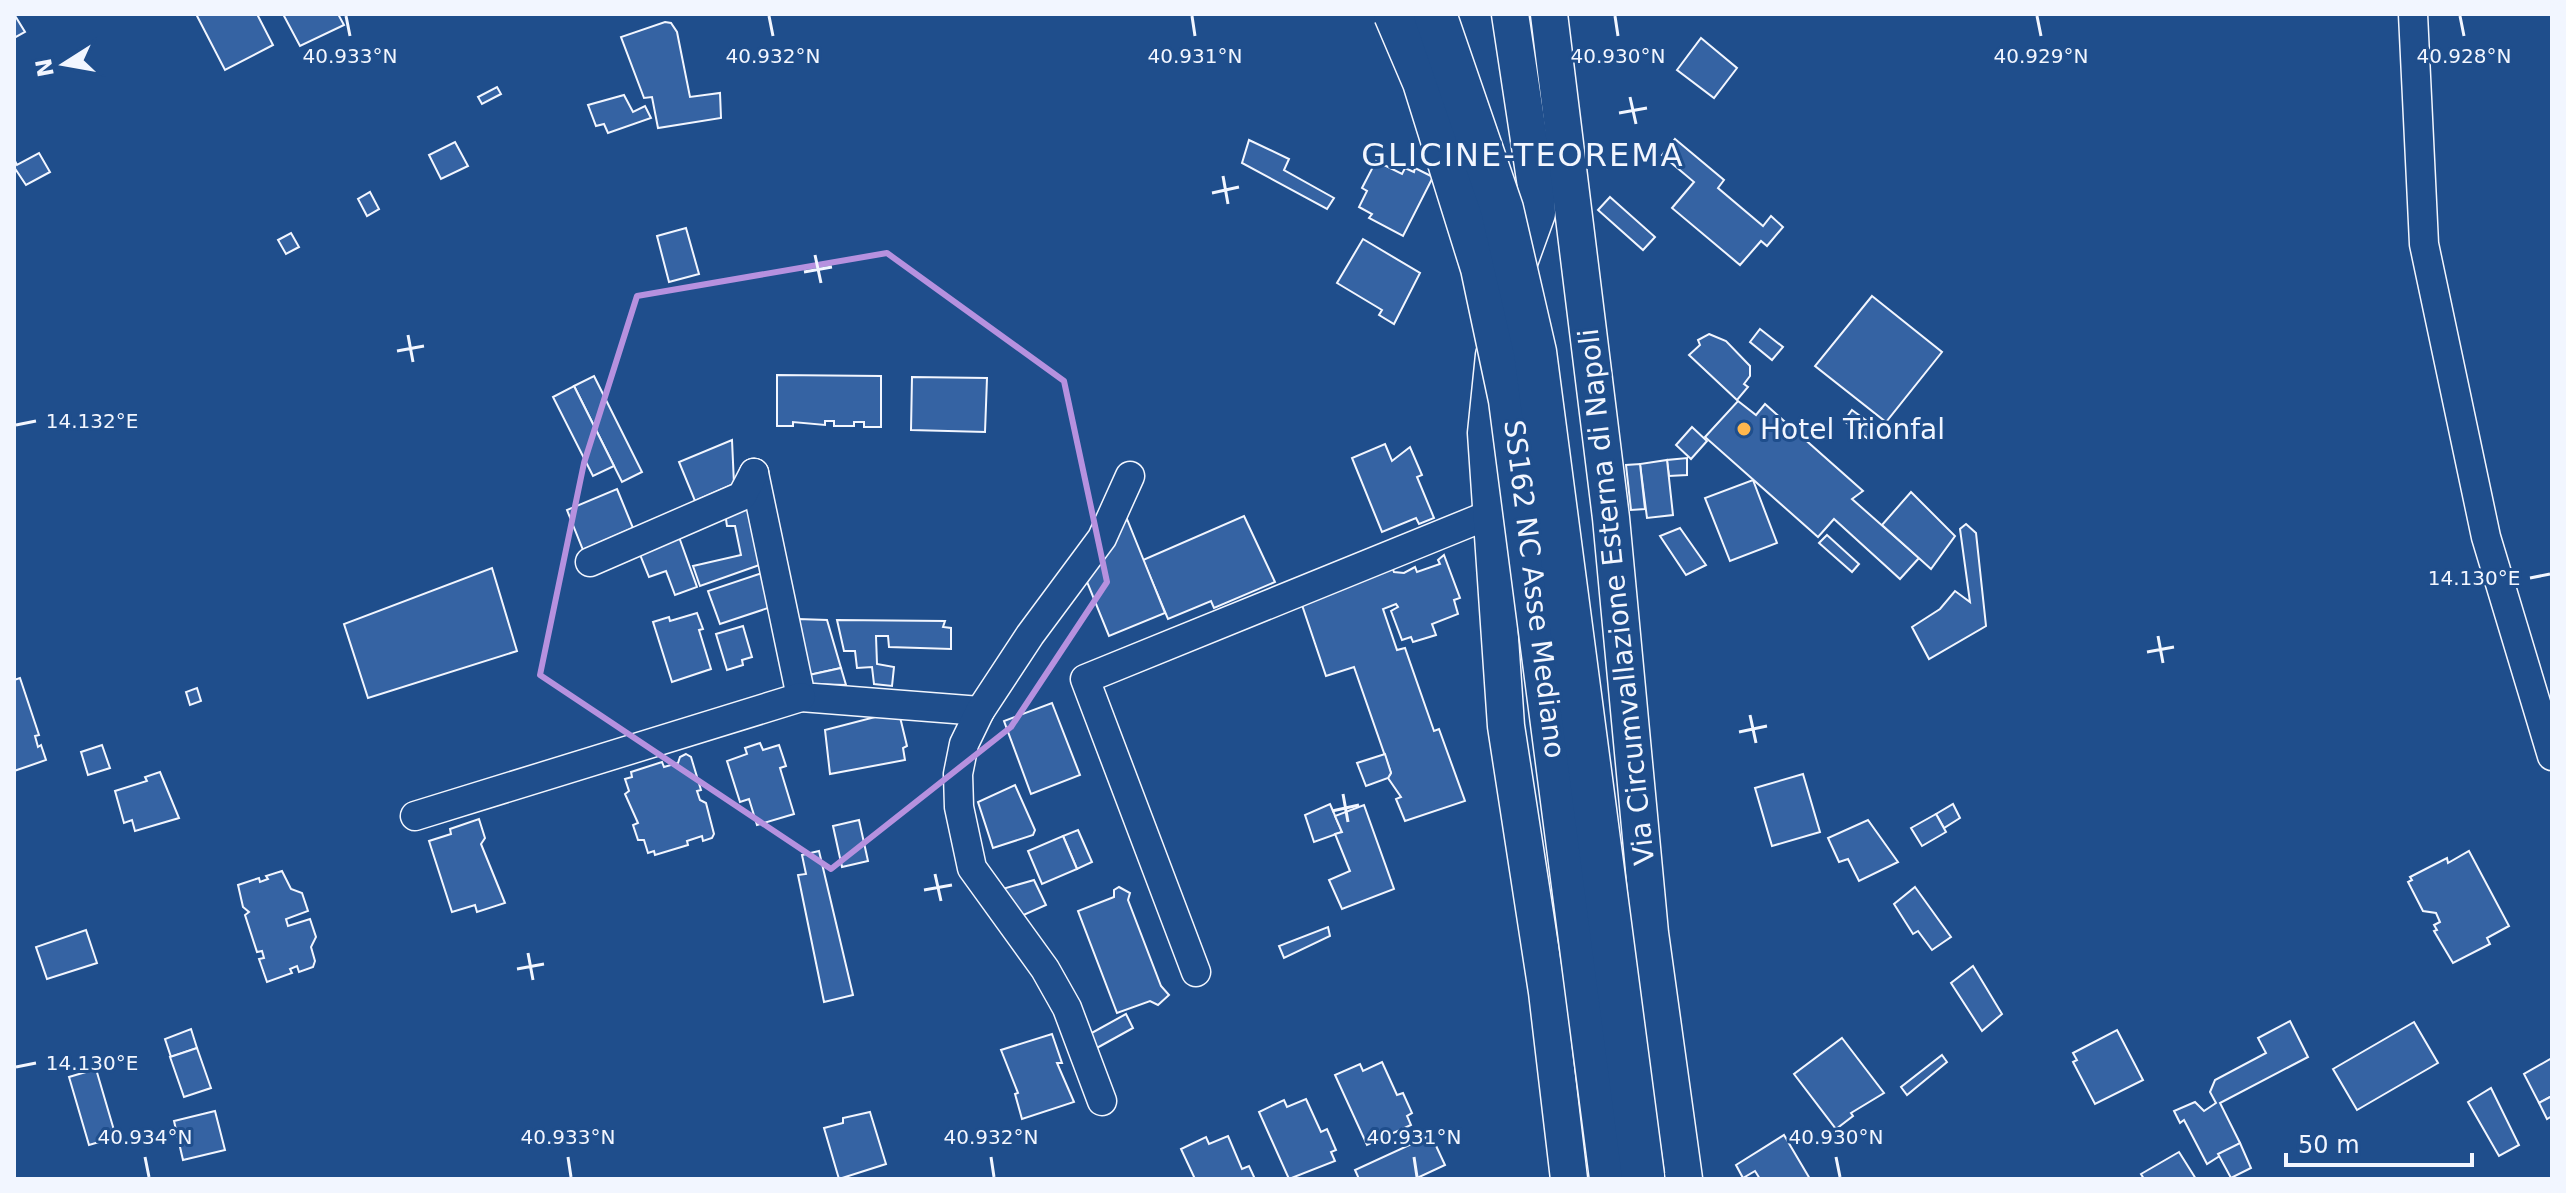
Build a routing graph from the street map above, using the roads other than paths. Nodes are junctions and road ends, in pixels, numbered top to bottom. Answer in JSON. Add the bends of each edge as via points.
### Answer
{"nodes":[{"id":1,"x":1395,"y":14,"type":"edge"},
{"id":2,"x":1435,"y":14,"type":"edge"},
{"id":3,"x":1510,"y":14,"type":"edge"},
{"id":4,"x":1549,"y":14,"type":"edge"},
{"id":5,"x":2413,"y":14,"type":"edge"},
{"id":6,"x":1130,"y":476,"type":"dead end"},
{"id":7,"x":1491,"y":514,"type":"junction"},
{"id":8,"x":590,"y":562,"type":"dead end"},
{"id":9,"x":801,"y":697,"type":"junction"},
{"id":10,"x":980,"y":711,"type":"junction"},
{"id":11,"x":2552,"y":756,"type":"edge"},
{"id":12,"x":415,"y":816,"type":"dead end"},
{"id":13,"x":1196,"y":972,"type":"dead end"},
{"id":14,"x":1102,"y":1101,"type":"dead end"},
{"id":15,"x":1627,"y":1177,"type":"edge"},
{"id":16,"x":1569,"y":1179,"type":"edge"},
{"id":17,"x":1684,"y":1179,"type":"edge"}],
"edges":[{"from":1,"to":15,"type":"highway","name":"SS162 NC Asse Mediano","bridge":true,"via":[[1424,82],[1482,268],[1510,400]]},
{"from":2,"to":15,"type":"highway","name":"SS162 NC Asse Mediano","bridge":true,"via":[[1502,209],[1535,352]]},
{"from":3,"to":7,"type":"main road","via":[[1537,213],[1506,300],[1493,361],[1486,433]]},
{"from":4,"to":17,"type":"main road","name":"Via Circumvallazione Esterna di Napoli","via":[[1611,518],[1650,933]]},
{"from":5,"to":11,"type":"street","via":[[2424,244],[2486,537]]},
{"from":6,"to":10,"type":"street","via":[[1102,538]]},
{"from":7,"to":13,"type":"street","via":[[1085,679]]},
{"from":7,"to":16,"type":"main road","via":[[1506,726]]},
{"from":8,"to":9,"type":"street","via":[[742,496],[754,473]]},
{"from":9,"to":10,"type":"street"},
{"from":9,"to":12,"type":"street"},
{"from":10,"to":14,"type":"street","via":[[964,744],[958,774],[965,847],[972,868],[1067,1008]]}]}
